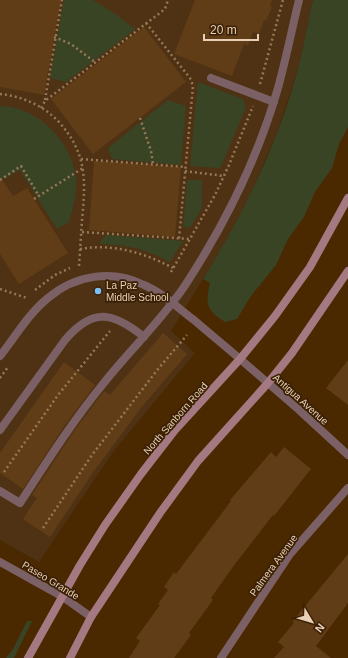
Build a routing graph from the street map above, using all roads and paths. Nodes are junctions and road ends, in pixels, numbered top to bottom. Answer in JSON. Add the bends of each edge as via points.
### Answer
{"nodes":[{"id":1,"x":62,"y":0,"type":"edge"},
{"id":2,"x":168,"y":0,"type":"edge"},
{"id":3,"x":283,"y":0,"type":"edge"},
{"id":4,"x":299,"y":0,"type":"edge"},
{"id":5,"x":146,"y":24,"type":"junction"},
{"id":6,"x":55,"y":37,"type":"junction"},
{"id":7,"x":96,"y":63,"type":"junction"},
{"id":8,"x":211,"y":78,"type":"dead end"},
{"id":9,"x":0,"y":94,"type":"edge"},
{"id":10,"x":256,"y":95,"type":"junction"},
{"id":11,"x":45,"y":101,"type":"junction"},
{"id":12,"x":274,"y":102,"type":"junction"},
{"id":13,"x":41,"y":108,"type":"junction"},
{"id":14,"x":140,"y":118,"type":"dead end"},
{"id":15,"x":80,"y":159,"type":"junction"},
{"id":16,"x":152,"y":164,"type":"junction"},
{"id":17,"x":186,"y":167,"type":"junction"},
{"id":18,"x":83,"y":168,"type":"junction"},
{"id":19,"x":185,"y":171,"type":"junction"},
{"id":20,"x":224,"y":176,"type":"junction"},
{"id":21,"x":0,"y":180,"type":"edge"},
{"id":22,"x":39,"y":196,"type":"junction"},
{"id":23,"x":348,"y":198,"type":"edge"},
{"id":24,"x":34,"y":199,"type":"dead end"},
{"id":25,"x":179,"y":239,"type":"junction"},
{"id":26,"x":190,"y":239,"type":"junction"},
{"id":27,"x":80,"y":249,"type":"dead end"},
{"id":28,"x":173,"y":268,"type":"junction"},
{"id":29,"x":348,"y":271,"type":"edge"},
{"id":30,"x":171,"y":272,"type":"dead end"},
{"id":31,"x":0,"y":289,"type":"edge"},
{"id":32,"x":27,"y":298,"type":"dead end"},
{"id":33,"x":172,"y":303,"type":"junction"},
{"id":34,"x":119,"y":320,"type":"junction"},
{"id":35,"x":187,"y":335,"type":"dead end"},
{"id":36,"x":144,"y":337,"type":"junction"},
{"id":37,"x":0,"y":356,"type":"edge"},
{"id":38,"x":240,"y":359,"type":"junction"},
{"id":39,"x":10,"y":364,"type":"dead end"},
{"id":40,"x":0,"y":378,"type":"edge"},
{"id":41,"x":268,"y":383,"type":"junction"},
{"id":42,"x":0,"y":430,"type":"edge"},
{"id":43,"x":348,"y":455,"type":"edge"},
{"id":44,"x":4,"y":472,"type":"dead end"},
{"id":45,"x":348,"y":488,"type":"edge"},
{"id":46,"x":0,"y":491,"type":"edge"},
{"id":47,"x":43,"y":528,"type":"dead end"},
{"id":48,"x":0,"y":562,"type":"edge"},
{"id":49,"x":63,"y":597,"type":"junction"},
{"id":50,"x":91,"y":617,"type":"junction"},
{"id":51,"x":28,"y":658,"type":"edge"},
{"id":52,"x":70,"y":658,"type":"edge"},
{"id":53,"x":221,"y":658,"type":"edge"}],
"edges":[{"from":1,"to":6,"type":"path"},
{"from":2,"to":5,"type":"path","via":[[165,9]]},
{"from":3,"to":10,"type":"path"},
{"from":4,"to":12,"type":"street"},
{"from":5,"to":7,"type":"path"},
{"from":5,"to":17,"type":"path","via":[[192,82]]},
{"from":6,"to":7,"type":"path","via":[[82,51]]},
{"from":6,"to":11,"type":"path"},
{"from":7,"to":11,"type":"path"},
{"from":8,"to":10,"type":"street"},
{"from":9,"to":13,"type":"path","via":[[17,97]]},
{"from":10,"to":12,"type":"street"},
{"from":10,"to":20,"type":"path"},
{"from":11,"to":13,"type":"path"},
{"from":12,"to":33,"type":"street","via":[[232,206]]},
{"from":13,"to":15,"type":"path","via":[[51,114],[66,130],[78,150]]},
{"from":14,"to":16,"type":"path","via":[[151,151]]},
{"from":15,"to":16,"type":"path"},
{"from":15,"to":18,"type":"path"},
{"from":16,"to":17,"type":"path"},
{"from":17,"to":19,"type":"path"},
{"from":18,"to":22,"type":"path"},
{"from":18,"to":25,"type":"path","via":[[85,195],[82,232]]},
{"from":19,"to":20,"type":"path"},
{"from":19,"to":25,"type":"path"},
{"from":20,"to":26,"type":"path"},
{"from":21,"to":22,"type":"path","via":[[21,166]]},
{"from":22,"to":24,"type":"path"},
{"from":23,"to":38,"type":"main road","name":"North Sanborn Road","via":[[310,267]]},
{"from":25,"to":26,"type":"path"},
{"from":26,"to":28,"type":"path"},
{"from":27,"to":28,"type":"path","via":[[114,248],[134,252]]},
{"from":28,"to":30,"type":"path"},
{"from":29,"to":41,"type":"main road","via":[[301,341]]},
{"from":31,"to":32,"type":"path"},
{"from":33,"to":36,"type":"street"},
{"from":33,"to":37,"type":"street","name":"Antigua Avenue","via":[[146,285],[130,279],[107,275],[84,278],[64,286],[47,298]]},
{"from":33,"to":38,"type":"street","name":"Antigua Avenue"},
{"from":34,"to":36,"type":"street"},
{"from":34,"to":42,"type":"street","via":[[99,317],[73,331]]},
{"from":34,"to":44,"type":"path","via":[[58,395]]},
{"from":35,"to":47,"type":"path","via":[[96,449]]},
{"from":36,"to":46,"type":"street","via":[[103,384],[20,503]]},
{"from":38,"to":41,"type":"street","name":"Antigua Avenue"},
{"from":38,"to":49,"type":"main road","name":"North Sanborn Road","via":[[175,430],[141,474],[106,524]]},
{"from":39,"to":40,"type":"path"},
{"from":41,"to":43,"type":"street","name":"Antigua Avenue"},
{"from":41,"to":50,"type":"main road","via":[[198,461]]},
{"from":45,"to":53,"type":"street","name":"Palmera Avenue","via":[[290,554]]},
{"from":48,"to":49,"type":"street","name":"Paseo Grande"},
{"from":49,"to":50,"type":"street","name":"Paseo Grande"},
{"from":49,"to":51,"type":"main road","name":"North Sanborn Road"},
{"from":50,"to":52,"type":"main road"}]}
